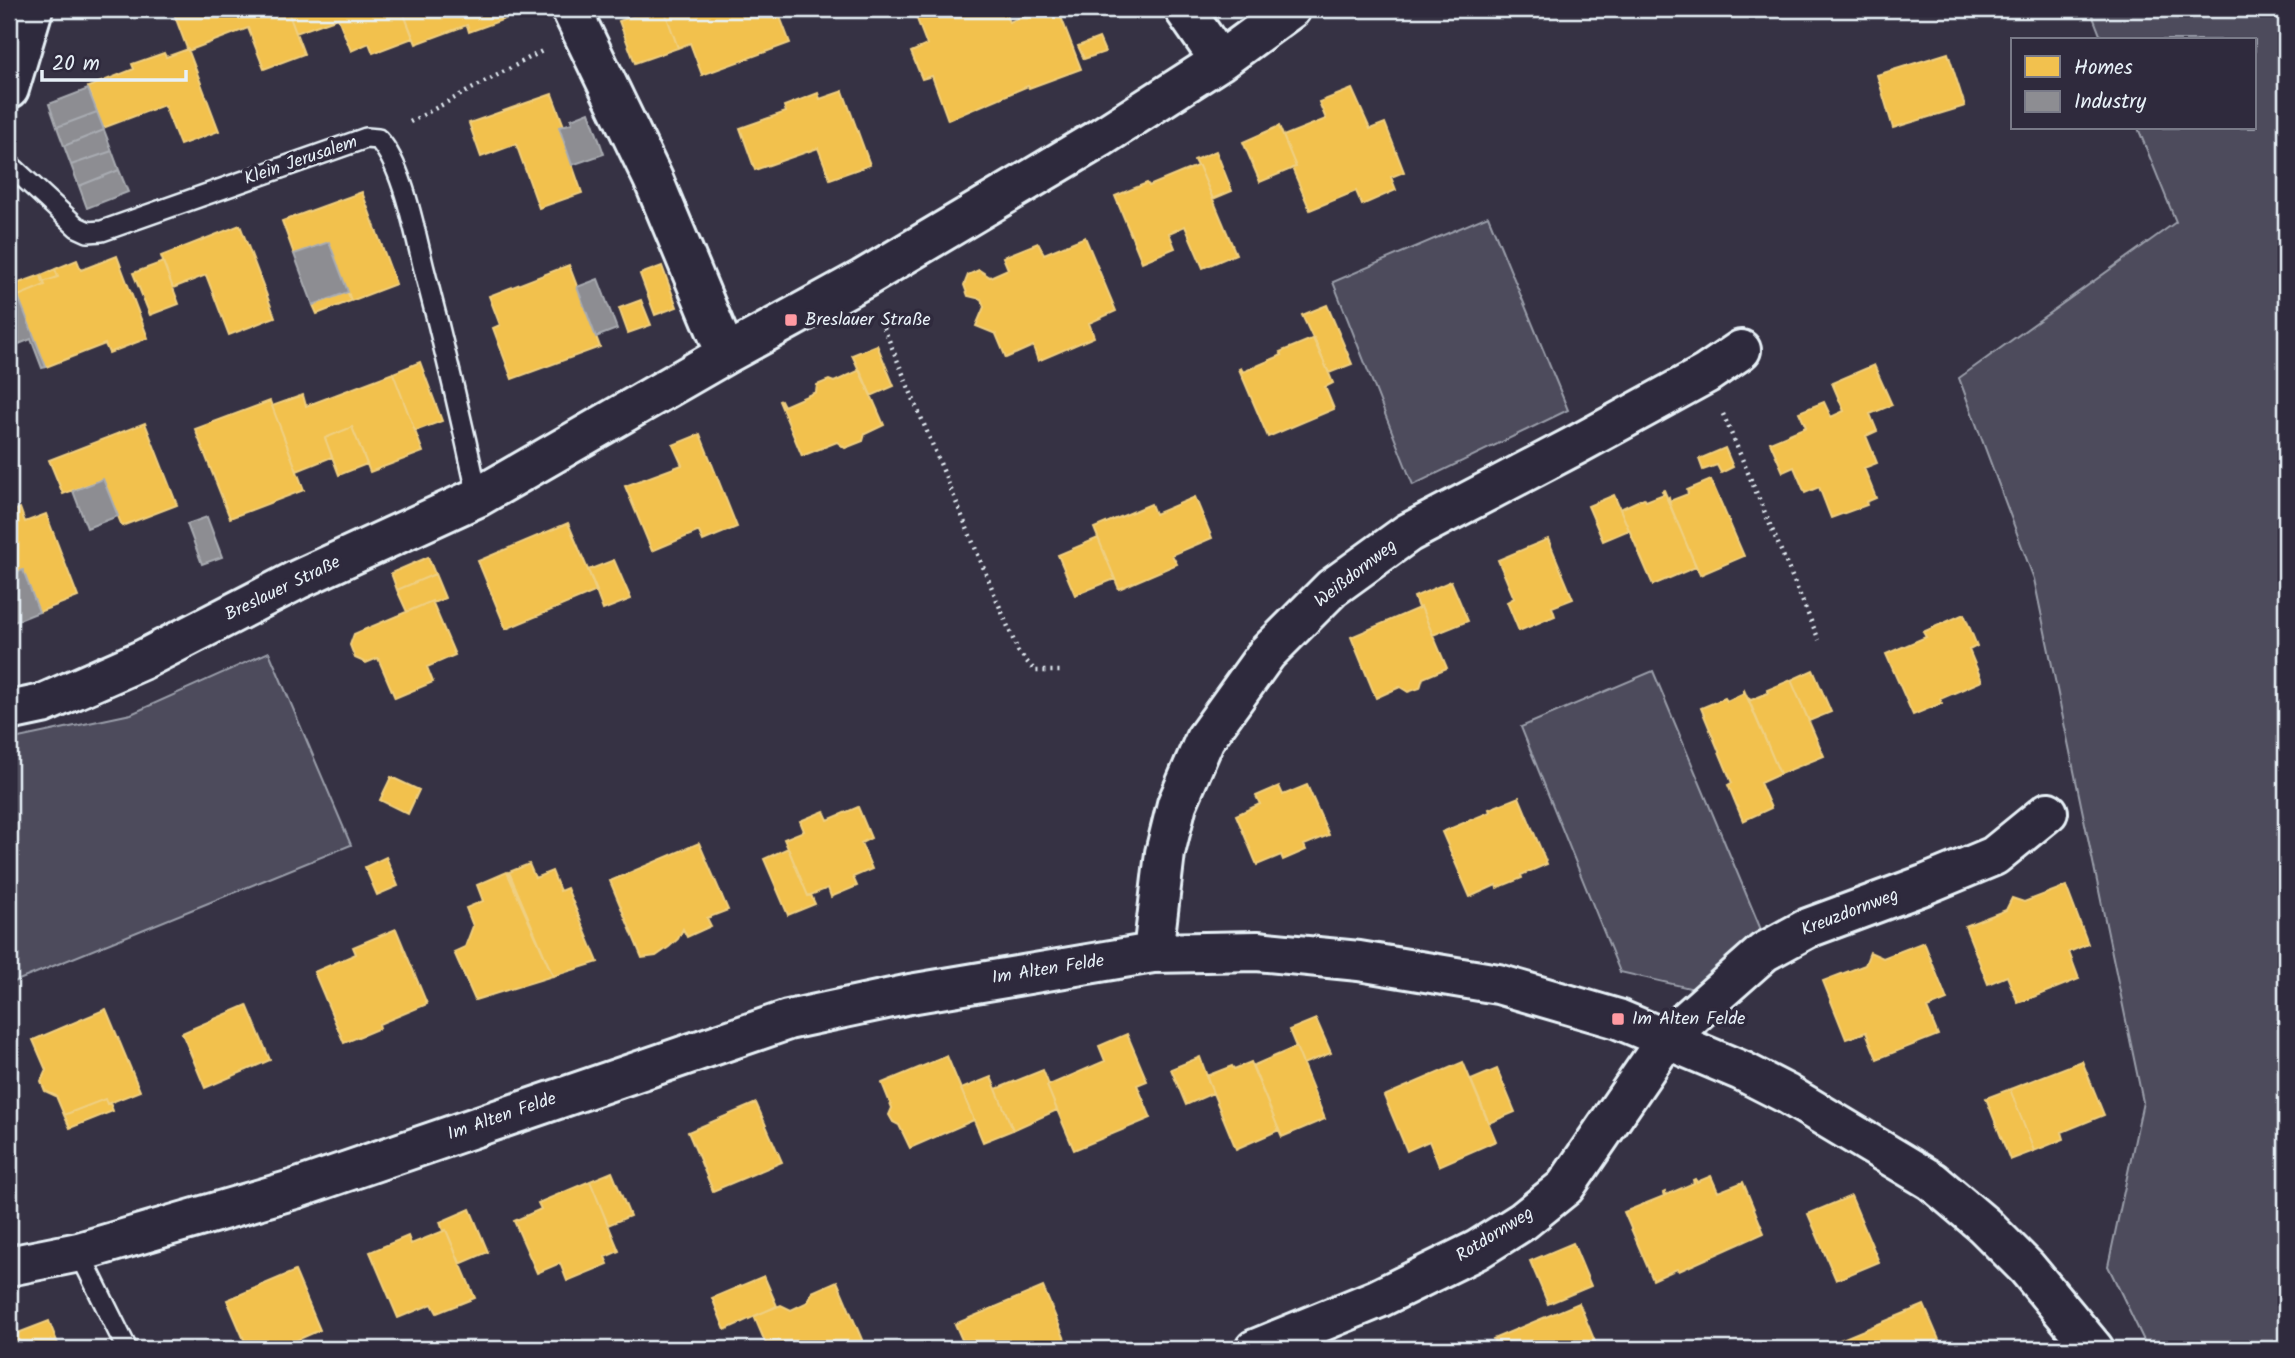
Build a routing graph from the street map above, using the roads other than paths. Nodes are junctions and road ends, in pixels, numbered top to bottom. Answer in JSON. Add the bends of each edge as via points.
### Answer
{"nodes":[{"id":1,"x":33,"y":9,"type":"edge"},
{"id":2,"x":1184,"y":9,"type":"edge"},
{"id":3,"x":1291,"y":9,"type":"edge"},
{"id":4,"x":576,"y":20,"type":"edge"},
{"id":5,"x":1220,"y":61,"type":"junction"},
{"id":6,"x":9,"y":89,"type":"edge"},
{"id":7,"x":9,"y":164,"type":"edge"},
{"id":8,"x":1741,"y":349,"type":"dead end"},
{"id":9,"x":726,"y":354,"type":"junction"},
{"id":10,"x":478,"y":498,"type":"junction"},
{"id":11,"x":9,"y":710,"type":"edge"},
{"id":12,"x":2048,"y":813,"type":"dead end"},
{"id":13,"x":1153,"y":953,"type":"junction"},
{"id":14,"x":1667,"y":1038,"type":"junction"},
{"id":15,"x":79,"y":1252,"type":"junction"},
{"id":16,"x":9,"y":1266,"type":"edge"},
{"id":17,"x":127,"y":1349,"type":"edge"},
{"id":18,"x":1255,"y":1349,"type":"edge"},
{"id":19,"x":2095,"y":1349,"type":"edge"}],
"edges":[{"from":1,"to":6,"type":"street"},
{"from":2,"to":5,"type":"street"},
{"from":3,"to":5,"type":"street","name":"Breslauer Straße"},
{"from":4,"to":9,"type":"street","via":[[653,179]]},
{"from":5,"to":9,"type":"street","name":"Breslauer Straße","via":[[863,279]]},
{"from":7,"to":10,"type":"lane","name":"Klein Jerusalem","via":[[88,232],[102,231],[366,138],[378,139],[401,180]]},
{"from":8,"to":13,"type":"street","name":"Weißdornweg","via":[[1706,374],[1408,533],[1332,588],[1267,653],[1205,739],[1177,804],[1165,853]]},
{"from":9,"to":10,"type":"street","name":"Breslauer Straße"},
{"from":10,"to":11,"type":"street","name":"Breslauer Straße","via":[[297,580],[142,660],[42,704]]},
{"from":12,"to":14,"type":"street","name":"Kreuzdornweg","via":[[1994,856],[1808,928],[1764,952]]},
{"from":13,"to":14,"type":"street","name":"Im Alten Felde","via":[[1257,951],[1359,961],[1498,984]]},
{"from":13,"to":15,"type":"street","name":"Im Alten Felde","via":[[910,994],[788,1020],[295,1189]]},
{"from":14,"to":18,"type":"street","name":"Rotdornweg","via":[[1564,1187],[1522,1221],[1477,1250],[1377,1299]]},
{"from":14,"to":19,"type":"street","name":"Im Alten Felde","via":[[1787,1094],[1932,1181],[1984,1224]]},
{"from":15,"to":16,"type":"street","name":"Im Alten Felde"},
{"from":15,"to":17,"type":"lane"}]}
